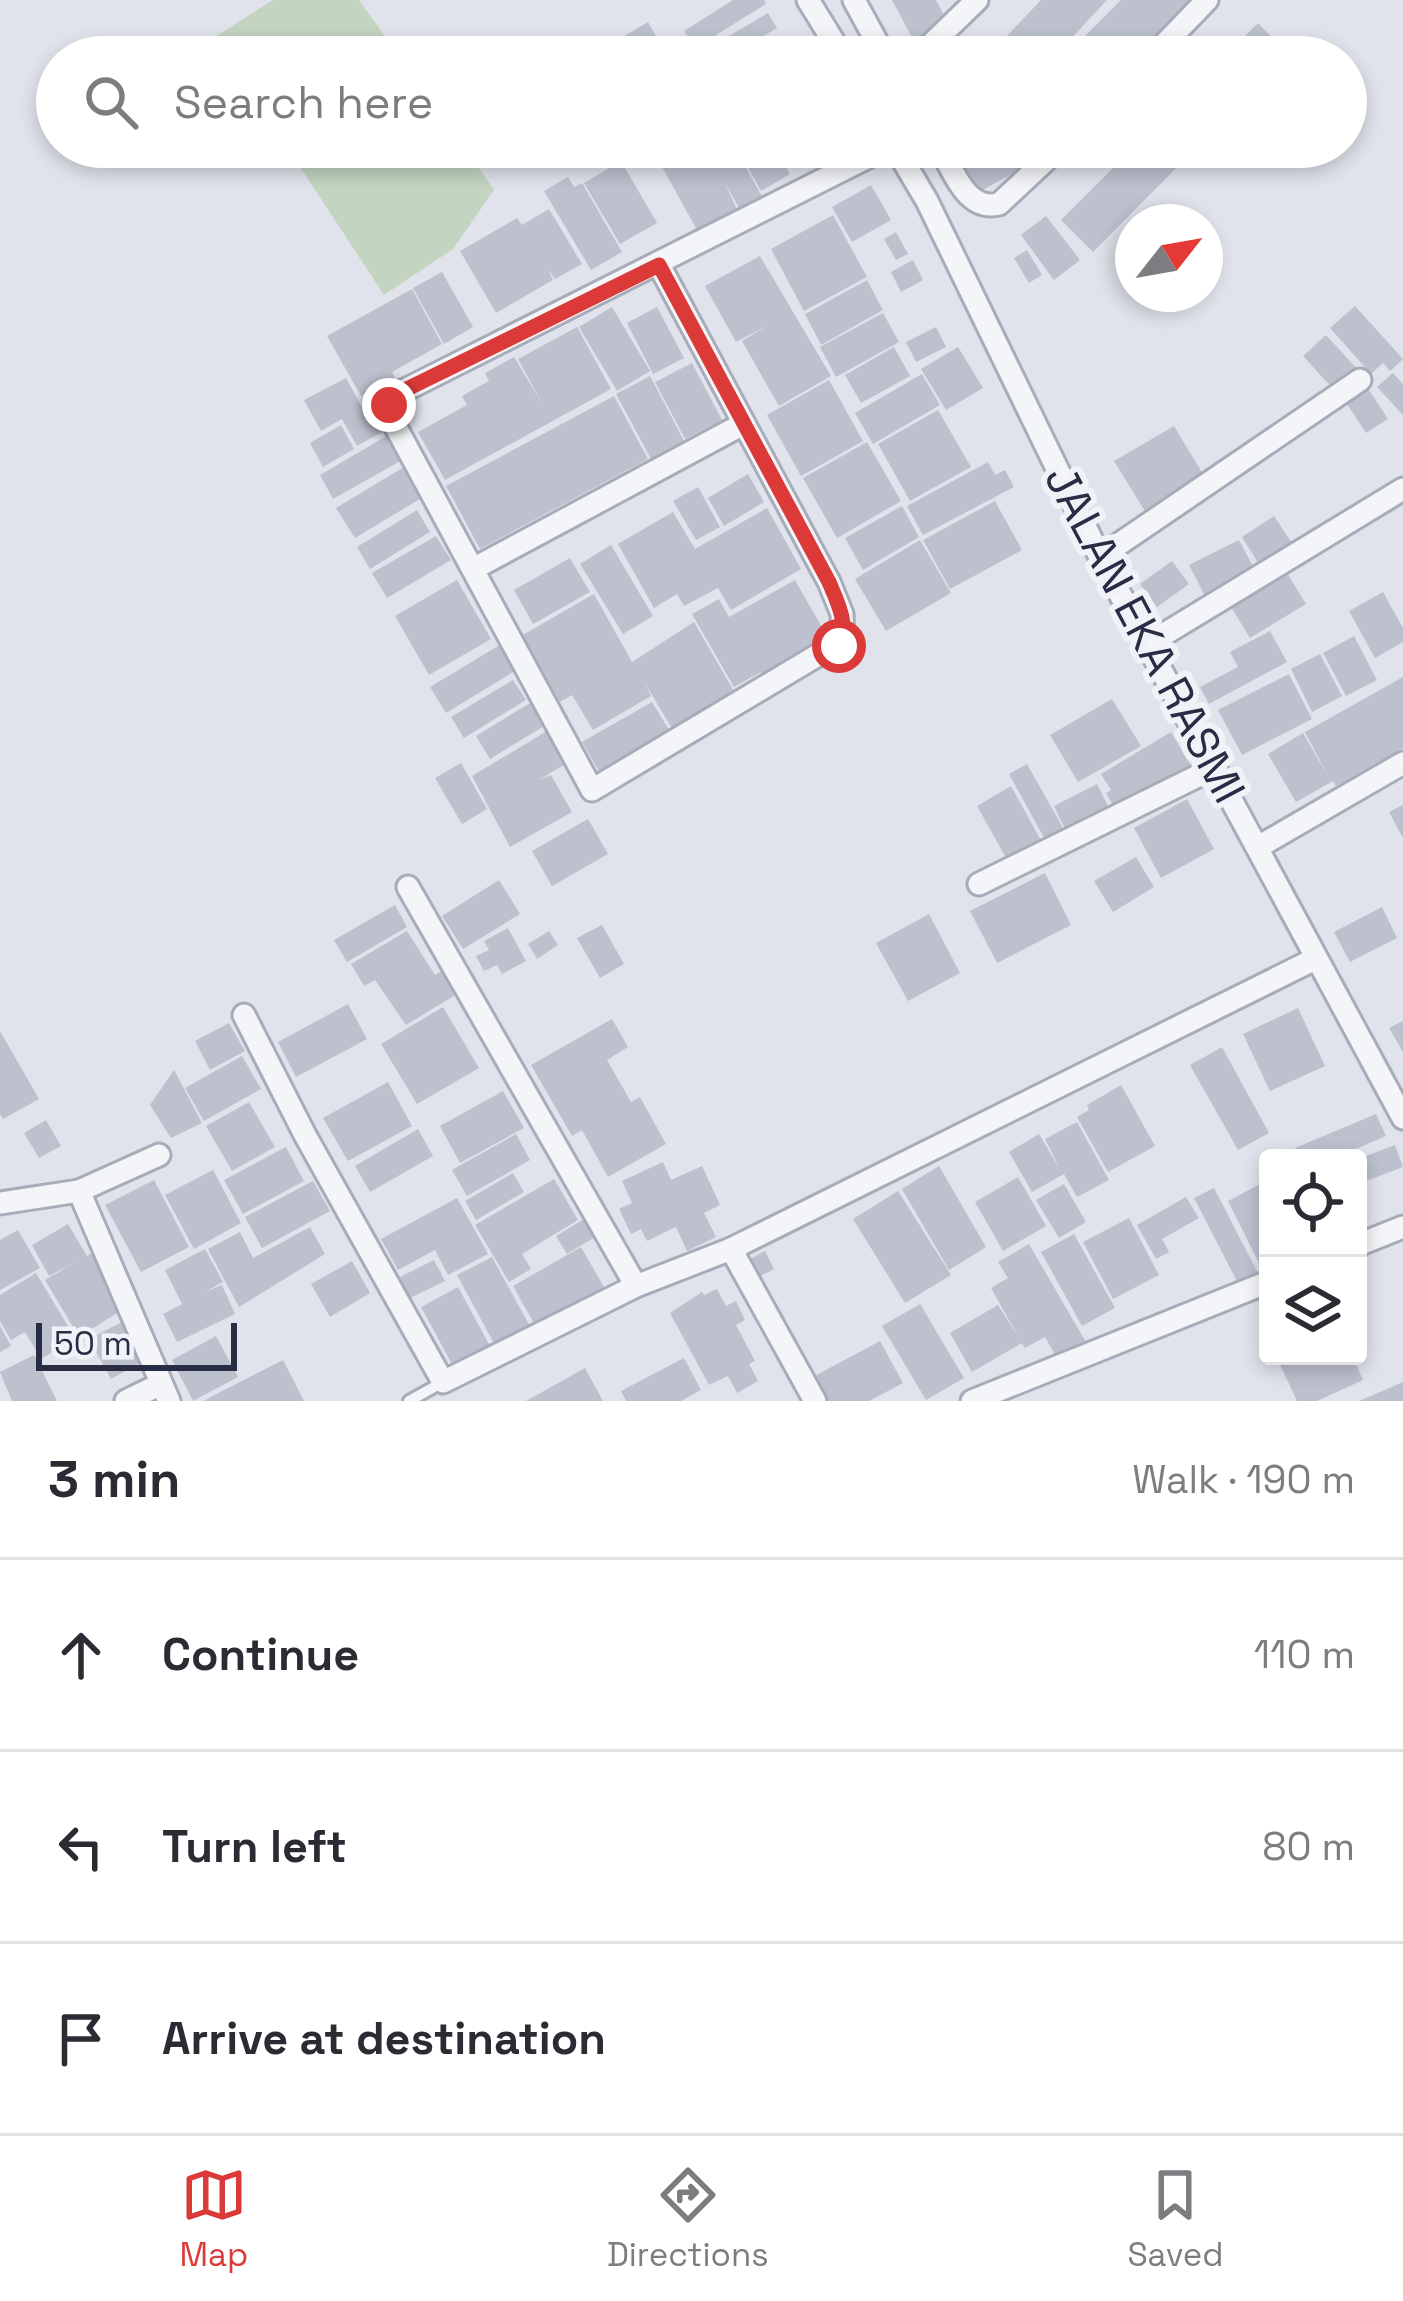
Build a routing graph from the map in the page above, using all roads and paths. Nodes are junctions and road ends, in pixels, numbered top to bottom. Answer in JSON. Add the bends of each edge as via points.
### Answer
{"nodes":[{"id":1,"x":808,"y":0,"type":"edge"},
{"id":2,"x":854,"y":0,"type":"edge"},
{"id":3,"x":977,"y":0,"type":"edge"},
{"id":4,"x":1207,"y":0,"type":"edge"},
{"id":5,"x":830,"y":36,"type":"edge"},
{"id":6,"x":874,"y":36,"type":"edge"},
{"id":7,"x":940,"y":36,"type":"edge"},
{"id":8,"x":1172,"y":36,"type":"edge"},
{"id":9,"x":851,"y":168,"type":"edge"},
{"id":10,"x":906,"y":168,"type":"edge"},
{"id":11,"x":952,"y":168,"type":"edge"},
{"id":12,"x":1038,"y":168,"type":"edge"},
{"id":13,"x":659,"y":265,"type":"junction"},
{"id":14,"x":1360,"y":380,"type":"dead end"},
{"id":15,"x":743,"y":424,"type":"junction"},
{"id":16,"x":1403,"y":488,"type":"edge"},
{"id":17,"x":1100,"y":557,"type":"junction"},
{"id":18,"x":473,"y":569,"type":"junction"},
{"id":19,"x":1148,"y":644,"type":"junction"},
{"id":20,"x":1403,"y":764,"type":"edge"},
{"id":21,"x":1216,"y":767,"type":"junction"},
{"id":22,"x":1258,"y":848,"type":"junction"},
{"id":23,"x":979,"y":884,"type":"dead end"},
{"id":24,"x":408,"y":887,"type":"dead end"},
{"id":25,"x":1315,"y":959,"type":"junction"},
{"id":26,"x":244,"y":1015,"type":"dead end"},
{"id":27,"x":1403,"y":1118,"type":"edge"},
{"id":28,"x":159,"y":1155,"type":"dead end"},
{"id":29,"x":79,"y":1190,"type":"junction"},
{"id":30,"x":0,"y":1203,"type":"edge"},
{"id":31,"x":1403,"y":1227,"type":"edge"},
{"id":32,"x":1367,"y":1241,"type":"edge"},
{"id":33,"x":731,"y":1249,"type":"junction"},
{"id":34,"x":635,"y":1286,"type":"junction"},
{"id":35,"x":1259,"y":1286,"type":"edge"},
{"id":36,"x":443,"y":1382,"type":"junction"},
{"id":37,"x":165,"y":1392,"type":"edge"},
{"id":38,"x":126,"y":1401,"type":"edge"},
{"id":39,"x":409,"y":1401,"type":"edge"},
{"id":40,"x":815,"y":1401,"type":"edge"},
{"id":41,"x":972,"y":1401,"type":"edge"}],
"edges":[{"from":1,"to":5,"type":"street"},
{"from":2,"to":6,"type":"street"},
{"from":3,"to":7,"type":"street"},
{"from":4,"to":8,"type":"street"},
{"from":9,"to":13,"type":"street"},
{"from":10,"to":17,"type":"street","name":"JALAN EKA RASMI"},
{"from":11,"to":12,"type":"street","via":[[973,202],[987,206]]},
{"from":13,"to":15,"type":"street"},
{"from":13,"to":18,"type":"street","via":[[392,400],[392,420]]},
{"from":14,"to":17,"type":"street"},
{"from":15,"to":18,"type":"street"},
{"from":15,"to":18,"type":"street","via":[[829,582],[843,640],[596,790]]},
{"from":16,"to":19,"type":"street"},
{"from":17,"to":19,"type":"street","name":"JALAN EKA RASMI"},
{"from":19,"to":21,"type":"street","name":"JALAN EKA RASMI"},
{"from":20,"to":22,"type":"street"},
{"from":21,"to":22,"type":"street","name":"JALAN EKA RASMI"},
{"from":21,"to":23,"type":"street"},
{"from":22,"to":25,"type":"street","name":"JALAN EKA RASMI"},
{"from":24,"to":34,"type":"street"},
{"from":25,"to":27,"type":"street","name":"JALAN EKA RASMI"},
{"from":25,"to":33,"type":"street"},
{"from":26,"to":36,"type":"street"},
{"from":28,"to":29,"type":"street"},
{"from":29,"to":30,"type":"street"},
{"from":29,"to":37,"type":"street"},
{"from":31,"to":32,"type":"street"},
{"from":33,"to":34,"type":"street"},
{"from":33,"to":40,"type":"street"},
{"from":34,"to":36,"type":"street"},
{"from":35,"to":41,"type":"street"},
{"from":36,"to":39,"type":"lane"},
{"from":37,"to":38,"type":"street"}]}
